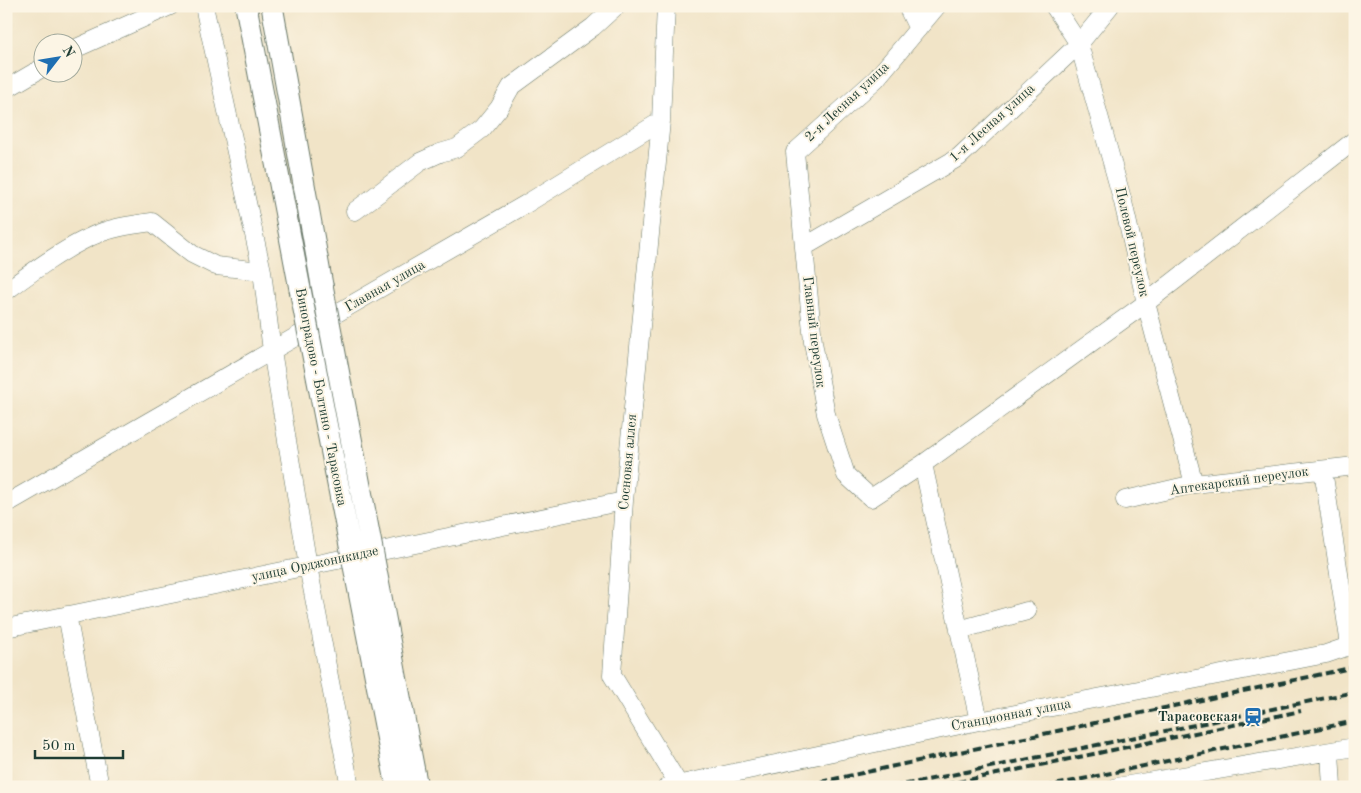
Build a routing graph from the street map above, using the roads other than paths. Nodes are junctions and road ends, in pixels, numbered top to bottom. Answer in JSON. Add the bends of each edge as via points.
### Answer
{"nodes":[{"id":1,"x":170,"y":6,"type":"edge"},
{"id":2,"x":204,"y":6,"type":"edge"},
{"id":3,"x":246,"y":6,"type":"edge"},
{"id":4,"x":272,"y":6,"type":"edge"},
{"id":5,"x":616,"y":6,"type":"edge"},
{"id":6,"x":666,"y":6,"type":"edge"},
{"id":7,"x":906,"y":6,"type":"edge"},
{"id":8,"x":937,"y":6,"type":"edge"},
{"id":9,"x":1054,"y":6,"type":"edge"},
{"id":10,"x":1110,"y":6,"type":"edge"},
{"id":11,"x":918,"y":30,"type":"junction"},
{"id":12,"x":1079,"y":44,"type":"junction"},
{"id":13,"x":82,"y":46,"type":"edge"},
{"id":14,"x":32,"y":74,"type":"edge"},
{"id":15,"x":6,"y":89,"type":"edge"},
{"id":16,"x":661,"y":121,"type":"junction"},
{"id":17,"x":1355,"y":140,"type":"edge"},
{"id":18,"x":795,"y":152,"type":"joint"},
{"id":19,"x":355,"y":211,"type":"dead end"},
{"id":20,"x":804,"y":247,"type":"junction"},
{"id":21,"x":262,"y":271,"type":"junction"},
{"id":22,"x":6,"y":291,"type":"edge"},
{"id":23,"x":1146,"y":303,"type":"junction"},
{"id":24,"x":272,"y":351,"type":"junction"},
{"id":25,"x":922,"y":464,"type":"junction"},
{"id":26,"x":1355,"y":466,"type":"edge"},
{"id":27,"x":1323,"y":470,"type":"junction"},
{"id":28,"x":1194,"y":484,"type":"junction"},
{"id":29,"x":1125,"y":500,"type":"dead end"},
{"id":30,"x":624,"y":501,"type":"junction"},
{"id":31,"x":6,"y":504,"type":"edge"},
{"id":32,"x":308,"y":566,"type":"junction"},
{"id":33,"x":1027,"y":611,"type":"dead end"},
{"id":34,"x":67,"y":615,"type":"junction"},
{"id":35,"x":6,"y":628,"type":"edge"},
{"id":36,"x":959,"y":630,"type":"junction"},
{"id":37,"x":1352,"y":645,"type":"edge"},
{"id":38,"x":979,"y":721,"type":"junction"},
{"id":39,"x":1355,"y":747,"type":"edge"},
{"id":40,"x":1330,"y":752,"type":"junction"},
{"id":41,"x":673,"y":786,"type":"edge"},
{"id":42,"x":100,"y":787,"type":"edge"},
{"id":43,"x":350,"y":787,"type":"edge"},
{"id":44,"x":397,"y":787,"type":"edge"},
{"id":45,"x":417,"y":787,"type":"edge"},
{"id":46,"x":1117,"y":787,"type":"edge"},
{"id":47,"x":1332,"y":787,"type":"edge"}],
"edges":[{"from":1,"to":13,"type":"street"},
{"from":2,"to":21,"type":"street"},
{"from":3,"to":44,"type":"main road","name":"Виноградово - Болтино - Тарасовка","bridge":true},
{"from":4,"to":45,"type":"main road","name":"Виноградово - Болтино - Тарасовка","bridge":true},
{"from":5,"to":19,"type":"street","via":[[593,27],[511,87],[482,130],[457,148],[420,162]]},
{"from":6,"to":16,"type":"street"},
{"from":7,"to":11,"type":"street"},
{"from":8,"to":11,"type":"street","name":"2-я Лесная улица"},
{"from":9,"to":12,"type":"street","name":"Полевой переулок"},
{"from":10,"to":12,"type":"street","name":"1-я Лесная улица"},
{"from":11,"to":18,"type":"street","name":"2-я Лесная улица","via":[[876,79]]},
{"from":12,"to":20,"type":"street","name":"1-я Лесная улица","via":[[959,157]]},
{"from":12,"to":23,"type":"street","name":"Полевой переулок","via":[[1124,202]]},
{"from":14,"to":15,"type":"street"},
{"from":16,"to":24,"type":"street","name":"Главная улица","via":[[526,204]]},
{"from":16,"to":30,"type":"street","name":"Сосновая аллея"},
{"from":17,"to":23,"type":"street"},
{"from":18,"to":20,"type":"street","name":"Главный переулок"},
{"from":20,"to":25,"type":"street","name":"Главный переулок","via":[[826,414],[846,475],[871,498]]},
{"from":21,"to":22,"type":"street","via":[[216,266],[192,254],[152,222],[120,227],[88,238]]},
{"from":21,"to":24,"type":"street"},
{"from":23,"to":25,"type":"street"},
{"from":23,"to":28,"type":"street","name":"Полевой переулок"},
{"from":24,"to":31,"type":"street","name":"Главная улица"},
{"from":24,"to":32,"type":"street"},
{"from":25,"to":36,"type":"street"},
{"from":26,"to":27,"type":"street","name":"Аптекарский переулок"},
{"from":27,"to":28,"type":"street","name":"Аптекарский переулок"},
{"from":27,"to":37,"type":"street"},
{"from":28,"to":29,"type":"street","name":"Аптекарский переулок"},
{"from":30,"to":32,"type":"street","name":"улица Орджоникидзе"},
{"from":30,"to":41,"type":"street","name":"Сосновая аллея","via":[[612,675]]},
{"from":32,"to":34,"type":"street","name":"улица Орджоникидзе"},
{"from":32,"to":43,"type":"street"},
{"from":33,"to":36,"type":"street"},
{"from":34,"to":35,"type":"street","name":"улица Орджоникидзе"},
{"from":34,"to":42,"type":"street"},
{"from":36,"to":38,"type":"street"},
{"from":37,"to":38,"type":"street","name":"Станционная улица","via":[[1326,654]]},
{"from":38,"to":41,"type":"street","name":"Станционная улица"},
{"from":39,"to":40,"type":"street"},
{"from":40,"to":46,"type":"street"},
{"from":40,"to":47,"type":"street"}]}
